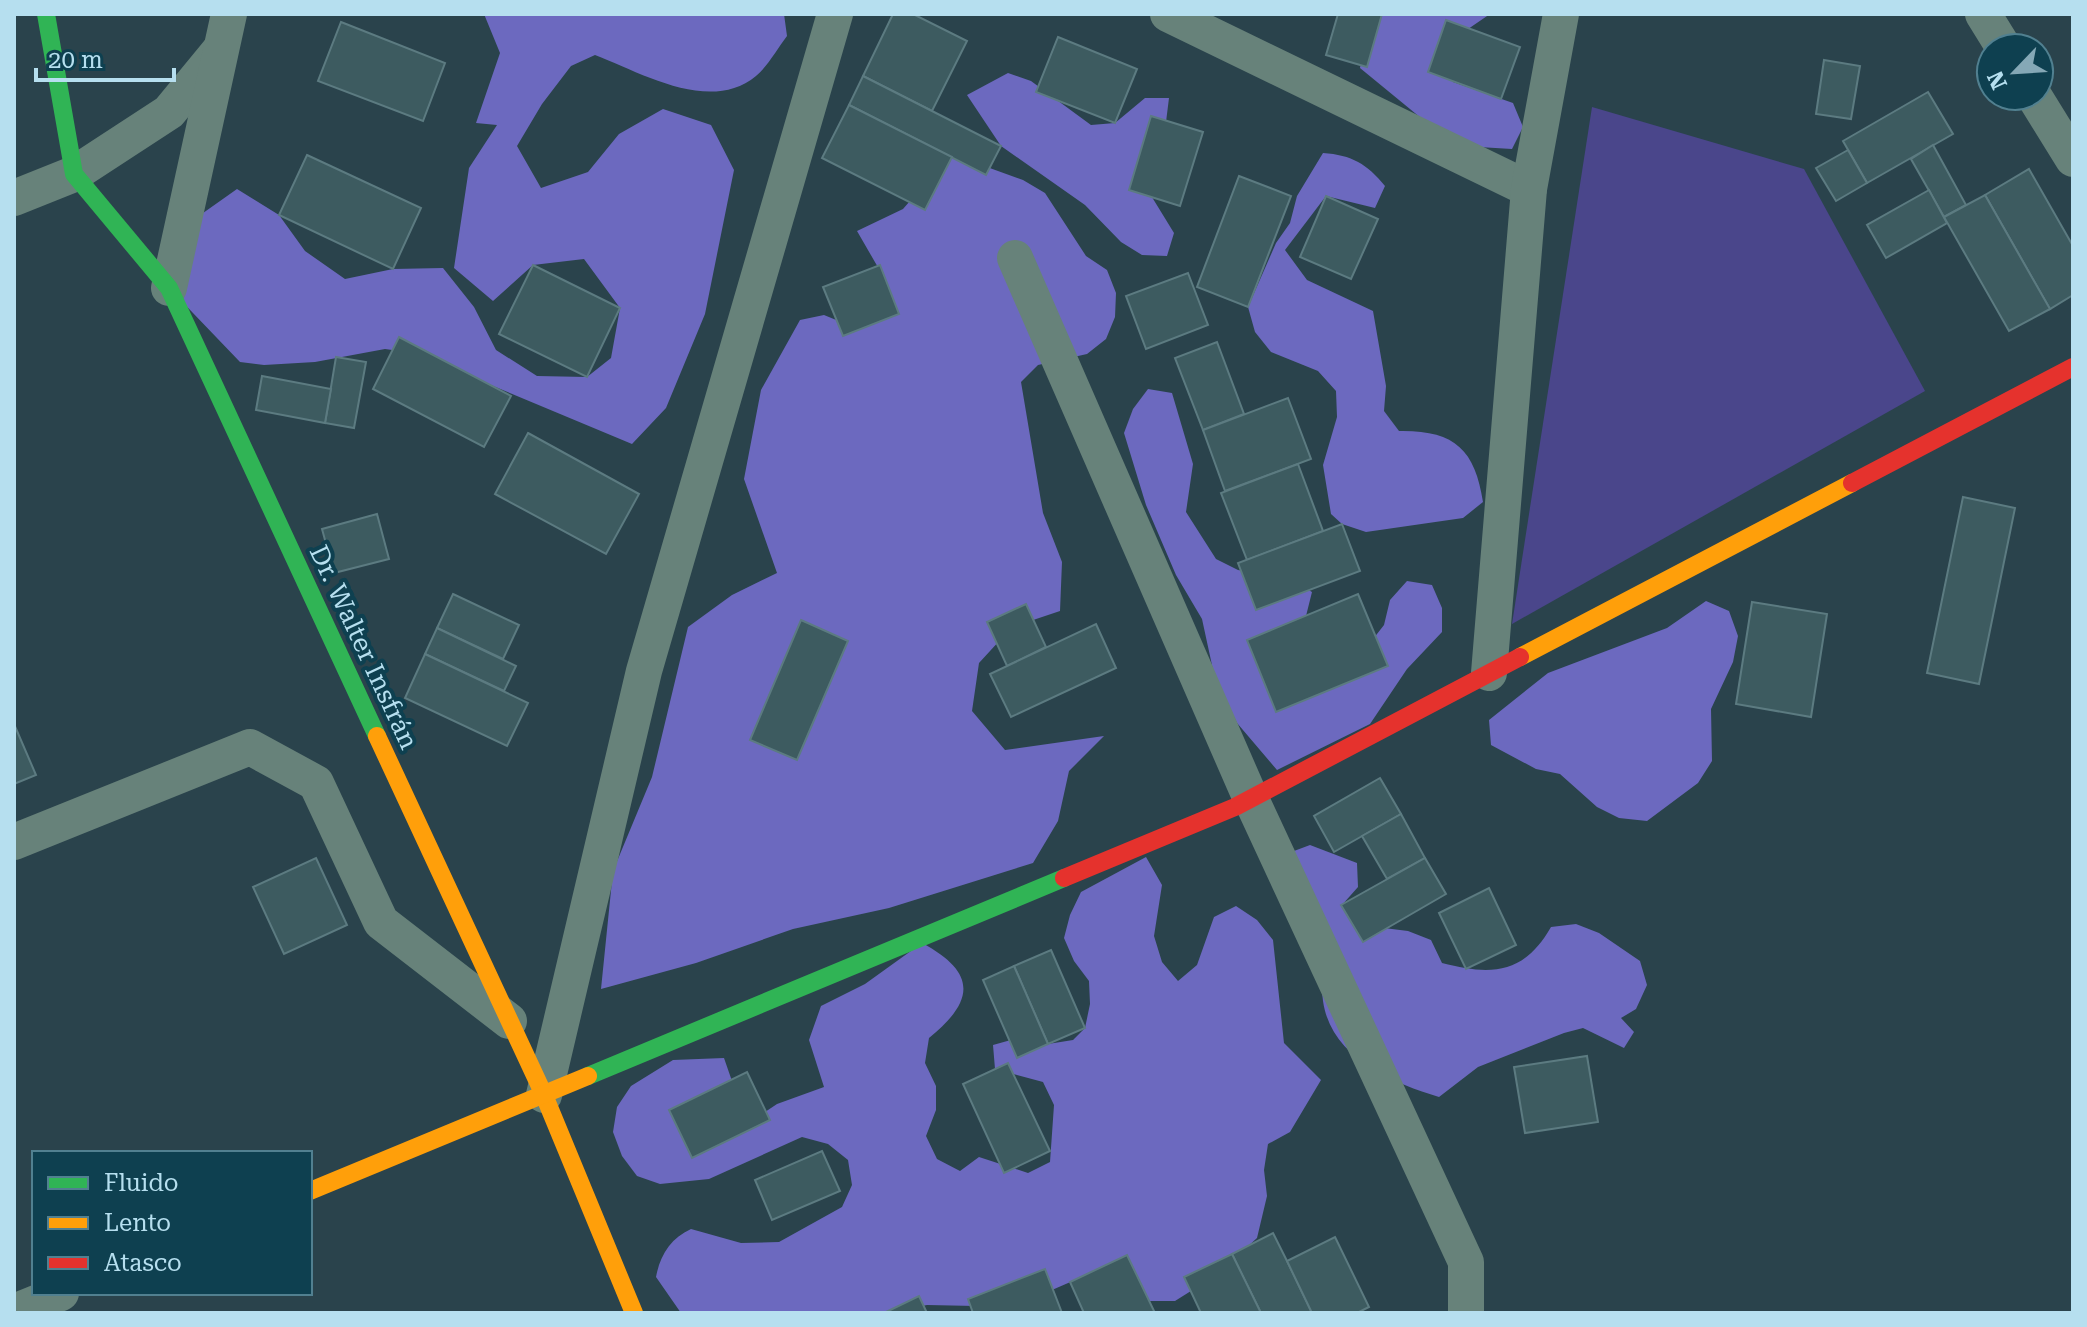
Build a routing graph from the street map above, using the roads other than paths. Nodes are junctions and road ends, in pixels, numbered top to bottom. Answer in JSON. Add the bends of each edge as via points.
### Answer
{"nodes":[{"id":1,"x":46,"y":14,"type":"edge"},
{"id":2,"x":835,"y":14,"type":"edge"},
{"id":3,"x":1168,"y":14,"type":"edge"},
{"id":4,"x":1561,"y":14,"type":"edge"},
{"id":5,"x":1983,"y":14,"type":"edge"},
{"id":6,"x":226,"y":30,"type":"edge"},
{"id":7,"x":1994,"y":32,"type":"edge"},
{"id":8,"x":2044,"y":112,"type":"edge"},
{"id":9,"x":2073,"y":159,"type":"edge"},
{"id":10,"x":74,"y":174,"type":"junction"},
{"id":11,"x":1529,"y":189,"type":"junction"},
{"id":12,"x":14,"y":198,"type":"edge"},
{"id":13,"x":1015,"y":258,"type":"dead end"},
{"id":14,"x":169,"y":288,"type":"junction"},
{"id":15,"x":2073,"y":367,"type":"edge"},
{"id":16,"x":1489,"y":673,"type":"junction"},
{"id":17,"x":1251,"y":799,"type":"junction"},
{"id":18,"x":14,"y":842,"type":"edge"},
{"id":19,"x":509,"y":1021,"type":"junction"},
{"id":20,"x":544,"y":1095,"type":"junction"},
{"id":21,"x":312,"y":1190,"type":"edge"},
{"id":22,"x":56,"y":1295,"type":"edge"},
{"id":23,"x":14,"y":1312,"type":"edge"},
{"id":24,"x":634,"y":1313,"type":"edge"},
{"id":25,"x":1466,"y":1313,"type":"edge"}],
"edges":[{"from":1,"to":10,"type":"street","name":"Dr. Walter Insfrán"},
{"from":2,"to":20,"type":"street","via":[[644,671]]},
{"from":3,"to":11,"type":"street"},
{"from":4,"to":11,"type":"street"},
{"from":5,"to":7,"type":"street"},
{"from":6,"to":10,"type":"street","via":[[169,112]]},
{"from":6,"to":14,"type":"street"},
{"from":8,"to":9,"type":"street"},
{"from":10,"to":12,"type":"street"},
{"from":10,"to":14,"type":"street","name":"Dr. Walter Insfrán"},
{"from":11,"to":16,"type":"street"},
{"from":13,"to":17,"type":"street"},
{"from":14,"to":19,"type":"street","name":"Dr. Walter Insfrán"},
{"from":15,"to":16,"type":"street"},
{"from":16,"to":17,"type":"street"},
{"from":17,"to":20,"type":"street"},
{"from":17,"to":25,"type":"street","via":[[1466,1262]]},
{"from":18,"to":19,"type":"street","via":[[250,747],[316,783],[381,922]]},
{"from":19,"to":20,"type":"street","name":"Dr. Walter Insfrán"},
{"from":20,"to":21,"type":"street"},
{"from":20,"to":24,"type":"street","name":"Dr. Walter Insfrán"},
{"from":22,"to":23,"type":"street"}]}
